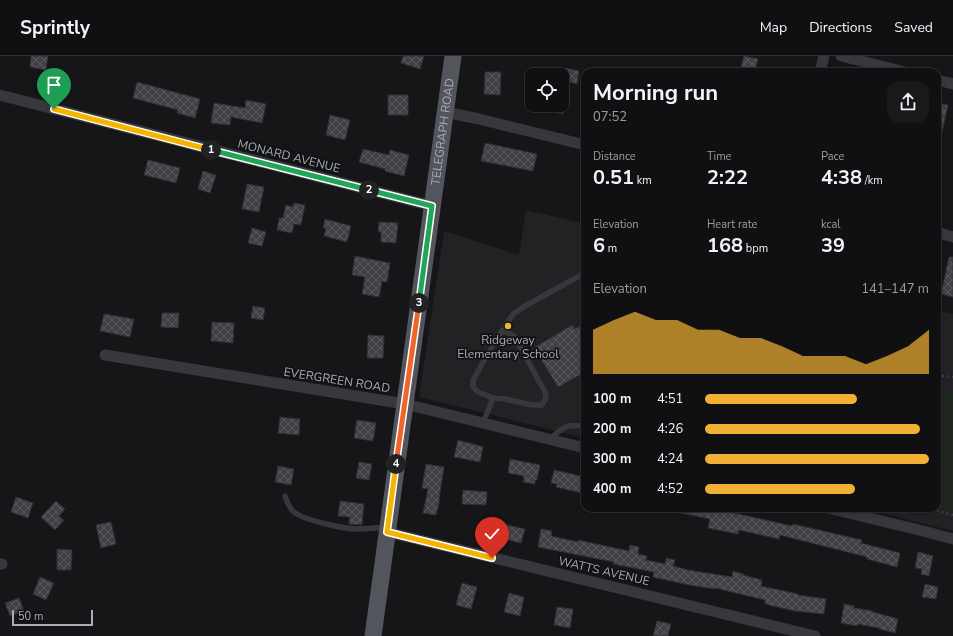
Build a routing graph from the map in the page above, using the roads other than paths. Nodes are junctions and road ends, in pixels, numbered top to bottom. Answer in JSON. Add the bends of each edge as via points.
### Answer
{"nodes":[{"id":1,"x":453,"y":56,"type":"edge"},
{"id":2,"x":824,"y":56,"type":"edge"},
{"id":3,"x":841,"y":56,"type":"edge"},
{"id":4,"x":821,"y":68,"type":"edge"},
{"id":5,"x":889,"y":68,"type":"edge"},
{"id":6,"x":941,"y":81,"type":"edge"},
{"id":7,"x":953,"y":84,"type":"edge"},
{"id":8,"x":0,"y":95,"type":"edge"},
{"id":9,"x":445,"y":112,"type":"junction"},
{"id":10,"x":581,"y":144,"type":"edge"},
{"id":11,"x":432,"y":206,"type":"junction"},
{"id":12,"x":941,"y":233,"type":"edge"},
{"id":13,"x":953,"y":237,"type":"edge"},
{"id":14,"x":581,"y":275,"type":"edge"},
{"id":15,"x":502,"y":330,"type":"junction"},
{"id":16,"x":105,"y":355,"type":"dead end"},
{"id":17,"x":493,"y":398,"type":"junction"},
{"id":18,"x":405,"y":404,"type":"junction"},
{"id":19,"x":484,"y":424,"type":"junction"},
{"id":20,"x":581,"y":426,"type":"edge"},
{"id":21,"x":550,"y":440,"type":"junction"},
{"id":22,"x":581,"y":447,"type":"edge"},
{"id":23,"x":285,"y":496,"type":"dead end"},
{"id":24,"x":845,"y":512,"type":"edge"},
{"id":25,"x":387,"y":530,"type":"junction"},
{"id":26,"x":953,"y":539,"type":"edge"},
{"id":27,"x":372,"y":636,"type":"edge"},
{"id":28,"x":815,"y":636,"type":"edge"}],
"edges":[{"from":1,"to":9,"type":"main road","name":"TELEGRAPH ROAD"},
{"from":2,"to":4,"type":"street"},
{"from":3,"to":5,"type":"street"},
{"from":6,"to":7,"type":"street"},
{"from":8,"to":11,"type":"street","name":"MONARD AVENUE"},
{"from":9,"to":10,"type":"street"},
{"from":9,"to":11,"type":"main road","name":"TELEGRAPH ROAD"},
{"from":11,"to":18,"type":"main road","name":"TELEGRAPH ROAD"},
{"from":12,"to":13,"type":"street"},
{"from":14,"to":15,"type":"lane","via":[[524,306],[513,314]]},
{"from":15,"to":17,"type":"lane","via":[[473,380],[473,387],[478,392]]},
{"from":15,"to":17,"type":"lane","via":[[514,336],[546,398],[542,404],[532,405]]},
{"from":16,"to":18,"type":"street","name":"EVERGREEN ROAD"},
{"from":17,"to":19,"type":"lane"},
{"from":18,"to":19,"type":"street","name":"EVERGREEN ROAD"},
{"from":18,"to":25,"type":"main road","name":"TELEGRAPH ROAD"},
{"from":19,"to":21,"type":"street","name":"EVERGREEN ROAD"},
{"from":20,"to":21,"type":"lane","via":[[573,425],[562,428]]},
{"from":21,"to":22,"type":"street","name":"EVERGREEN ROAD"},
{"from":23,"to":25,"type":"lane","via":[[293,512],[302,518],[346,528]]},
{"from":24,"to":26,"type":"street"},
{"from":25,"to":27,"type":"main road","name":"TELEGRAPH ROAD"},
{"from":25,"to":28,"type":"street","name":"WATTS AVENUE"}]}
